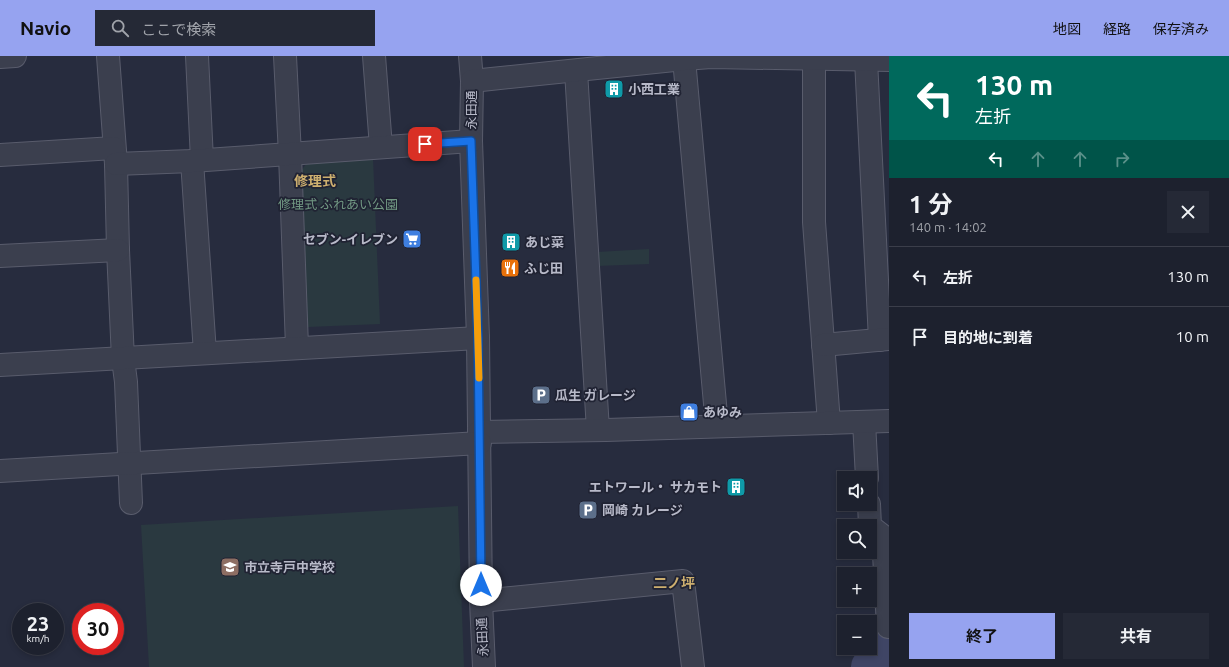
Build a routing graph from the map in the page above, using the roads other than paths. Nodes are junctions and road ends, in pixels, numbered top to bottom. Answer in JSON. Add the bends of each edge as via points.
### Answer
{"nodes":[{"id":1,"x":15,"y":56,"type":"edge"},
{"id":2,"x":108,"y":56,"type":"edge"},
{"id":3,"x":197,"y":56,"type":"edge"},
{"id":4,"x":285,"y":56,"type":"edge"},
{"id":5,"x":374,"y":56,"type":"edge"},
{"id":6,"x":470,"y":56,"type":"edge"},
{"id":7,"x":0,"y":57,"type":"edge"},
{"id":8,"x":711,"y":57,"type":"edge"},
{"id":9,"x":814,"y":57,"type":"edge"},
{"id":10,"x":684,"y":59,"type":"junction"},
{"id":11,"x":866,"y":60,"type":"junction"},
{"id":12,"x":889,"y":60,"type":"edge"},
{"id":13,"x":606,"y":62,"type":"edge"},
{"id":14,"x":576,"y":70,"type":"junction"},
{"id":15,"x":472,"y":81,"type":"junction"},
{"id":16,"x":471,"y":141,"type":"junction"},
{"id":17,"x":380,"y":147,"type":"junction"},
{"id":18,"x":0,"y":155,"type":"edge"},
{"id":19,"x":290,"y":155,"type":"junction"},
{"id":20,"x":115,"y":156,"type":"junction"},
{"id":21,"x":197,"y":161,"type":"junction"},
{"id":22,"x":118,"y":250,"type":"junction"},
{"id":23,"x":0,"y":256,"type":"edge"},
{"id":24,"x":478,"y":338,"type":"junction"},
{"id":25,"x":884,"y":340,"type":"edge"},
{"id":26,"x":823,"y":345,"type":"junction"},
{"id":27,"x":297,"y":347,"type":"junction"},
{"id":28,"x":205,"y":353,"type":"junction"},
{"id":29,"x":123,"y":359,"type":"junction"},
{"id":30,"x":0,"y":365,"type":"edge"},
{"id":31,"x":889,"y":421,"type":"edge"},
{"id":32,"x":864,"y":422,"type":"junction"},
{"id":33,"x":830,"y":423,"type":"junction"},
{"id":34,"x":717,"y":426,"type":"junction"},
{"id":35,"x":598,"y":430,"type":"junction"},
{"id":36,"x":479,"y":438,"type":"junction"},
{"id":37,"x":129,"y":464,"type":"junction"},
{"id":38,"x":0,"y":471,"type":"edge"},
{"id":39,"x":868,"y":471,"type":"edge"},
{"id":40,"x":131,"y":503,"type":"dead end"},
{"id":41,"x":869,"y":511,"type":"edge"},
{"id":42,"x":886,"y":536,"type":"edge"},
{"id":43,"x":481,"y":601,"type":"junction"},
{"id":44,"x":889,"y":626,"type":"edge"},
{"id":45,"x":484,"y":667,"type":"edge"},
{"id":46,"x":693,"y":667,"type":"edge"}],
"edges":[{"from":1,"to":7,"type":"street"},
{"from":2,"to":20,"type":"street"},
{"from":3,"to":21,"type":"street"},
{"from":4,"to":19,"type":"street"},
{"from":5,"to":17,"type":"street"},
{"from":6,"to":15,"type":"street","name":"永田通"},
{"from":8,"to":9,"type":"street"},
{"from":8,"to":10,"type":"street"},
{"from":9,"to":11,"type":"street"},
{"from":9,"to":26,"type":"street","via":[[814,222]]},
{"from":10,"to":13,"type":"street"},
{"from":10,"to":34,"type":"street"},
{"from":11,"to":12,"type":"street"},
{"from":11,"to":25,"type":"street"},
{"from":13,"to":14,"type":"street"},
{"from":14,"to":15,"type":"street"},
{"from":14,"to":35,"type":"street"},
{"from":15,"to":16,"type":"street","name":"永田通"},
{"from":16,"to":17,"type":"street"},
{"from":16,"to":24,"type":"street","name":"永田通"},
{"from":17,"to":19,"type":"street"},
{"from":18,"to":20,"type":"street"},
{"from":19,"to":21,"type":"street"},
{"from":19,"to":27,"type":"street"},
{"from":20,"to":21,"type":"street"},
{"from":20,"to":22,"type":"street"},
{"from":21,"to":28,"type":"street"},
{"from":22,"to":23,"type":"street"},
{"from":22,"to":29,"type":"street"},
{"from":24,"to":27,"type":"street"},
{"from":24,"to":36,"type":"street","name":"永田通"},
{"from":25,"to":26,"type":"street"},
{"from":26,"to":33,"type":"street"},
{"from":27,"to":28,"type":"street"},
{"from":28,"to":29,"type":"street"},
{"from":29,"to":30,"type":"street"},
{"from":29,"to":37,"type":"street"},
{"from":31,"to":32,"type":"street"},
{"from":32,"to":33,"type":"street"},
{"from":32,"to":39,"type":"street"},
{"from":33,"to":34,"type":"street"},
{"from":34,"to":35,"type":"street"},
{"from":35,"to":36,"type":"street"},
{"from":36,"to":37,"type":"street"},
{"from":36,"to":43,"type":"street","name":"永田通"},
{"from":37,"to":38,"type":"street"},
{"from":37,"to":40,"type":"street"},
{"from":41,"to":42,"type":"street","via":[[870,526]]},
{"from":42,"to":44,"type":"street"},
{"from":43,"to":45,"type":"street","name":"永田通"},
{"from":43,"to":46,"type":"street","via":[[683,581]]}]}
